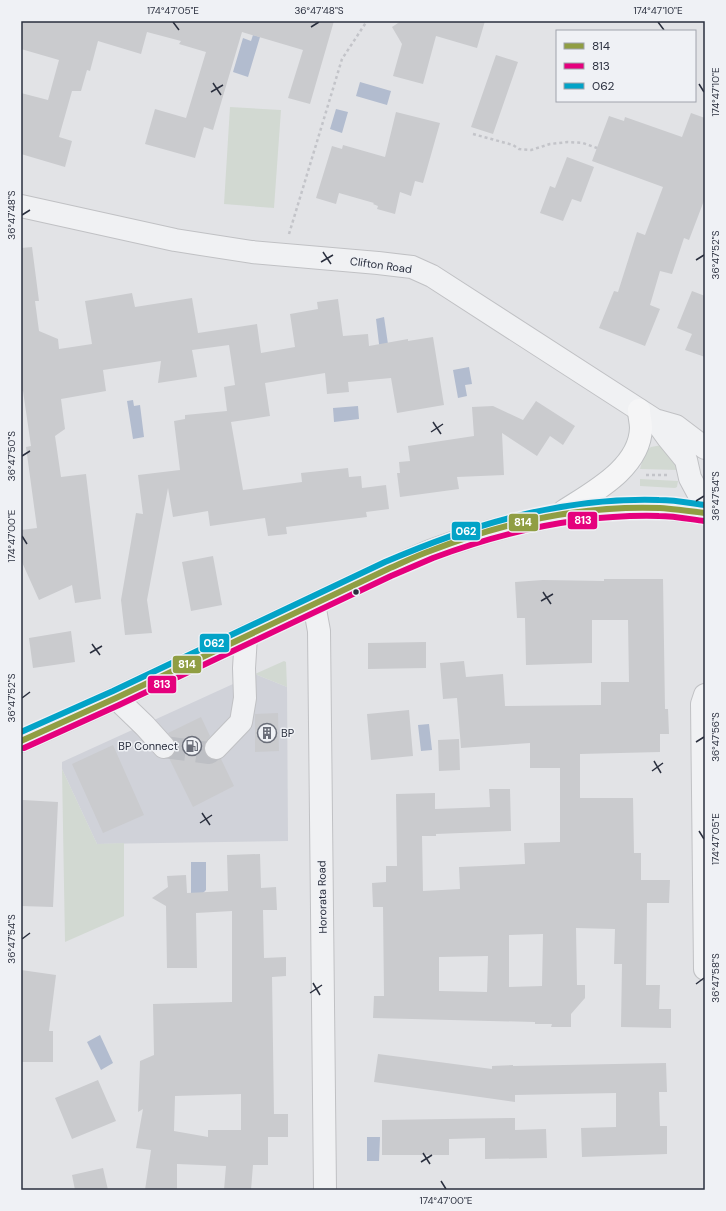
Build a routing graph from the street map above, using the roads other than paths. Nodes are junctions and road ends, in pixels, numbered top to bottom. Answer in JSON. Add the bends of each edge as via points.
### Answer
{"nodes":[{"id":1,"x":21,"y":206,"type":"edge"},
{"id":2,"x":647,"y":415,"type":"junction"},
{"id":3,"x":705,"y":448,"type":"edge"},
{"id":4,"x":705,"y":506,"type":"edge"},
{"id":5,"x":705,"y":513,"type":"edge"},
{"id":6,"x":558,"y":515,"type":"junction"},
{"id":7,"x":314,"y":604,"type":"junction"},
{"id":8,"x":246,"y":636,"type":"junction"},
{"id":9,"x":705,"y":695,"type":"edge"},
{"id":10,"x":116,"y":698,"type":"junction"},
{"id":11,"x":21,"y":741,"type":"edge"},
{"id":12,"x":164,"y":747,"type":"tunnel mouth"},
{"id":13,"x":216,"y":748,"type":"tunnel mouth"},
{"id":14,"x":704,"y":758,"type":"edge"},
{"id":15,"x":704,"y":837,"type":"edge"},
{"id":16,"x":705,"y":969,"type":"edge"},
{"id":17,"x":325,"y":1190,"type":"edge"}],
"edges":[{"from":1,"to":2,"type":"street","name":"Clifton Road","via":[[175,240],[252,252],[412,267],[432,276]]},
{"from":2,"to":3,"type":"street","name":"Clifton Road","via":[[676,426]]},
{"from":2,"to":4,"type":"street","name":"Clifton Road","via":[[686,460],[690,478]]},
{"from":2,"to":6,"type":"main road","via":[[636,448],[618,474]]},
{"from":5,"to":6,"type":"main road","via":[[660,508],[619,508]]},
{"from":6,"to":7,"type":"main road","via":[[518,523],[430,552]]},
{"from":7,"to":8,"type":"main road"},
{"from":7,"to":17,"type":"street","name":"Hororata Road","via":[[319,631]]},
{"from":8,"to":10,"type":"main road"},
{"from":8,"to":13,"type":"street","via":[[245,698],[241,722]]},
{"from":9,"to":14,"type":"street","via":[[702,704]]},
{"from":10,"to":11,"type":"main road"},
{"from":10,"to":12,"type":"street"},
{"from":14,"to":15,"type":"street"},
{"from":15,"to":16,"type":"street"}]}
